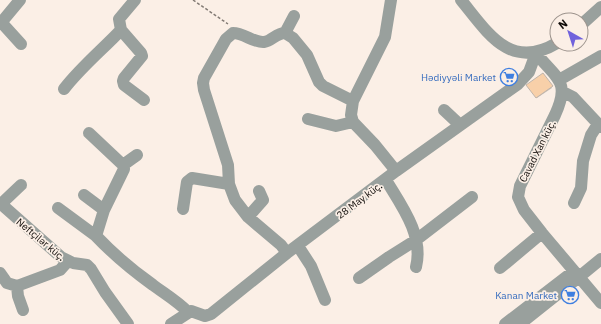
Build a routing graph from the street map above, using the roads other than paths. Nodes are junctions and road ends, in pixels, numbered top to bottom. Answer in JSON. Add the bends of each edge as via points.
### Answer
{"nodes":[{"id":1,"x":20,"y":0,"type":"edge"},
{"id":2,"x":135,"y":0,"type":"edge"},
{"id":3,"x":391,"y":0,"type":"edge"},
{"id":4,"x":461,"y":0,"type":"edge"},
{"id":5,"x":601,"y":7,"type":"edge"},
{"id":6,"x":294,"y":16,"type":"dead end"},
{"id":7,"x":589,"y":18,"type":"edge"},
{"id":8,"x":1,"y":23,"type":"edge"},
{"id":9,"x":121,"y":30,"type":"junction"},
{"id":10,"x":285,"y":32,"type":"junction"},
{"id":11,"x":21,"y":44,"type":"dead end"},
{"id":12,"x":549,"y":47,"type":"edge"},
{"id":13,"x":536,"y":53,"type":"junction"},
{"id":14,"x":601,"y":56,"type":"edge"},
{"id":15,"x":559,"y":80,"type":"junction"},
{"id":16,"x":64,"y":89,"type":"dead end"},
{"id":17,"x":563,"y":92,"type":"junction"},
{"id":18,"x":144,"y":100,"type":"dead end"},
{"id":19,"x":353,"y":101,"type":"junction"},
{"id":20,"x":444,"y":110,"type":"dead end"},
{"id":21,"x":308,"y":119,"type":"dead end"},
{"id":22,"x":353,"y":122,"type":"junction"},
{"id":23,"x":460,"y":125,"type":"junction"},
{"id":24,"x":600,"y":125,"type":"edge"},
{"id":25,"x":89,"y":133,"type":"dead end"},
{"id":26,"x":137,"y":155,"type":"dead end"},
{"id":27,"x":123,"y":165,"type":"junction"},
{"id":28,"x":396,"y":171,"type":"junction"},
{"id":29,"x":386,"y":180,"type":"junction"},
{"id":30,"x":229,"y":184,"type":"junction"},
{"id":31,"x":21,"y":185,"type":"dead end"},
{"id":32,"x":259,"y":191,"type":"dead end"},
{"id":33,"x":84,"y":195,"type":"dead end"},
{"id":34,"x":472,"y":197,"type":"dead end"},
{"id":35,"x":574,"y":203,"type":"dead end"},
{"id":36,"x":1,"y":204,"type":"edge"},
{"id":37,"x":58,"y":208,"type":"dead end"},
{"id":38,"x":183,"y":209,"type":"dead end"},
{"id":39,"x":104,"y":210,"type":"junction"},
{"id":40,"x":248,"y":217,"type":"junction"},
{"id":41,"x":542,"y":233,"type":"junction"},
{"id":42,"x":96,"y":236,"type":"junction"},
{"id":43,"x":416,"y":240,"type":"junction"},
{"id":44,"x":298,"y":246,"type":"junction"},
{"id":45,"x":287,"y":253,"type":"junction"},
{"id":46,"x":601,"y":259,"type":"edge"},
{"id":47,"x":68,"y":261,"type":"junction"},
{"id":48,"x":416,"y":267,"type":"dead end"},
{"id":49,"x":500,"y":268,"type":"dead end"},
{"id":50,"x":0,"y":273,"type":"edge"},
{"id":51,"x":577,"y":274,"type":"junction"},
{"id":52,"x":359,"y":278,"type":"dead end"},
{"id":53,"x":17,"y":286,"type":"junction"},
{"id":54,"x":325,"y":300,"type":"dead end"},
{"id":55,"x":601,"y":303,"type":"edge"},
{"id":56,"x":23,"y":310,"type":"dead end"},
{"id":57,"x":188,"y":312,"type":"junction"},
{"id":58,"x":128,"y":324,"type":"edge"},
{"id":59,"x":171,"y":324,"type":"edge"},
{"id":60,"x":505,"y":324,"type":"edge"},
{"id":61,"x":520,"y":324,"type":"edge"}],
"edges":[{"from":1,"to":8,"type":"street"},
{"from":2,"to":9,"type":"street","via":[[119,20]]},
{"from":3,"to":19,"type":"street","via":[[385,37]]},
{"from":4,"to":13,"type":"street","via":[[488,32],[506,48],[524,54]]},
{"from":5,"to":7,"type":"street"},
{"from":6,"to":10,"type":"street"},
{"from":8,"to":11,"type":"street"},
{"from":9,"to":16,"type":"street"},
{"from":9,"to":18,"type":"street","via":[[142,56],[123,81]]},
{"from":10,"to":19,"type":"street","via":[[307,55],[319,82]]},
{"from":10,"to":30,"type":"street","via":[[264,42],[233,33],[226,39],[204,78],[203,84],[228,165]]},
{"from":12,"to":13,"type":"street"},
{"from":13,"to":15,"type":"street"},
{"from":13,"to":23,"type":"street","name":"28 May küç.","via":[[525,78]]},
{"from":14,"to":15,"type":"street"},
{"from":15,"to":17,"type":"street"},
{"from":17,"to":24,"type":"street","via":[[573,97]]},
{"from":17,"to":41,"type":"street","name":"Cavad Xan küç.","via":[[560,105],[518,192],[519,203]]},
{"from":19,"to":22,"type":"street"},
{"from":20,"to":23,"type":"street"},
{"from":21,"to":22,"type":"street","via":[[336,126]]},
{"from":22,"to":28,"type":"street"},
{"from":23,"to":28,"type":"street","name":"28 May küç."},
{"from":24,"to":35,"type":"street","via":[[591,135],[587,147],[581,171],[581,188]]},
{"from":25,"to":27,"type":"street"},
{"from":26,"to":27,"type":"street"},
{"from":27,"to":39,"type":"street","via":[[124,169]]},
{"from":28,"to":29,"type":"street","name":"28 May küç."},
{"from":29,"to":43,"type":"street","via":[[409,220]]},
{"from":29,"to":44,"type":"street","name":"28 May küç."},
{"from":30,"to":38,"type":"street","via":[[189,179]]},
{"from":30,"to":40,"type":"street","via":[[235,200]]},
{"from":31,"to":36,"type":"street"},
{"from":32,"to":40,"type":"street","via":[[263,200]]},
{"from":33,"to":39,"type":"street"},
{"from":34,"to":43,"type":"street"},
{"from":36,"to":47,"type":"street","name":"Neftçilər küç.","via":[[52,251]]},
{"from":37,"to":42,"type":"street"},
{"from":39,"to":42,"type":"street"},
{"from":40,"to":45,"type":"street"},
{"from":41,"to":49,"type":"street"},
{"from":41,"to":51,"type":"street","name":"Cavad Xan küç."},
{"from":42,"to":57,"type":"street","via":[[114,255]]},
{"from":43,"to":48,"type":"street"},
{"from":43,"to":52,"type":"street"},
{"from":44,"to":45,"type":"street","name":"28 May küç."},
{"from":44,"to":54,"type":"street","via":[[311,266]]},
{"from":45,"to":57,"type":"street","name":"28 May küç.","via":[[211,314],[205,316],[194,311]]},
{"from":46,"to":51,"type":"street"},
{"from":47,"to":53,"type":"street","via":[[60,270]]},
{"from":47,"to":58,"type":"street","name":"Neftçilər küç.","via":[[87,265],[91,269],[104,292]]},
{"from":50,"to":53,"type":"street","via":[[7,283]]},
{"from":51,"to":55,"type":"street","name":"Cavad Xan küç."},
{"from":51,"to":60,"type":"street"},
{"from":51,"to":61,"type":"street"},
{"from":53,"to":56,"type":"street"},
{"from":57,"to":59,"type":"street"}]}
